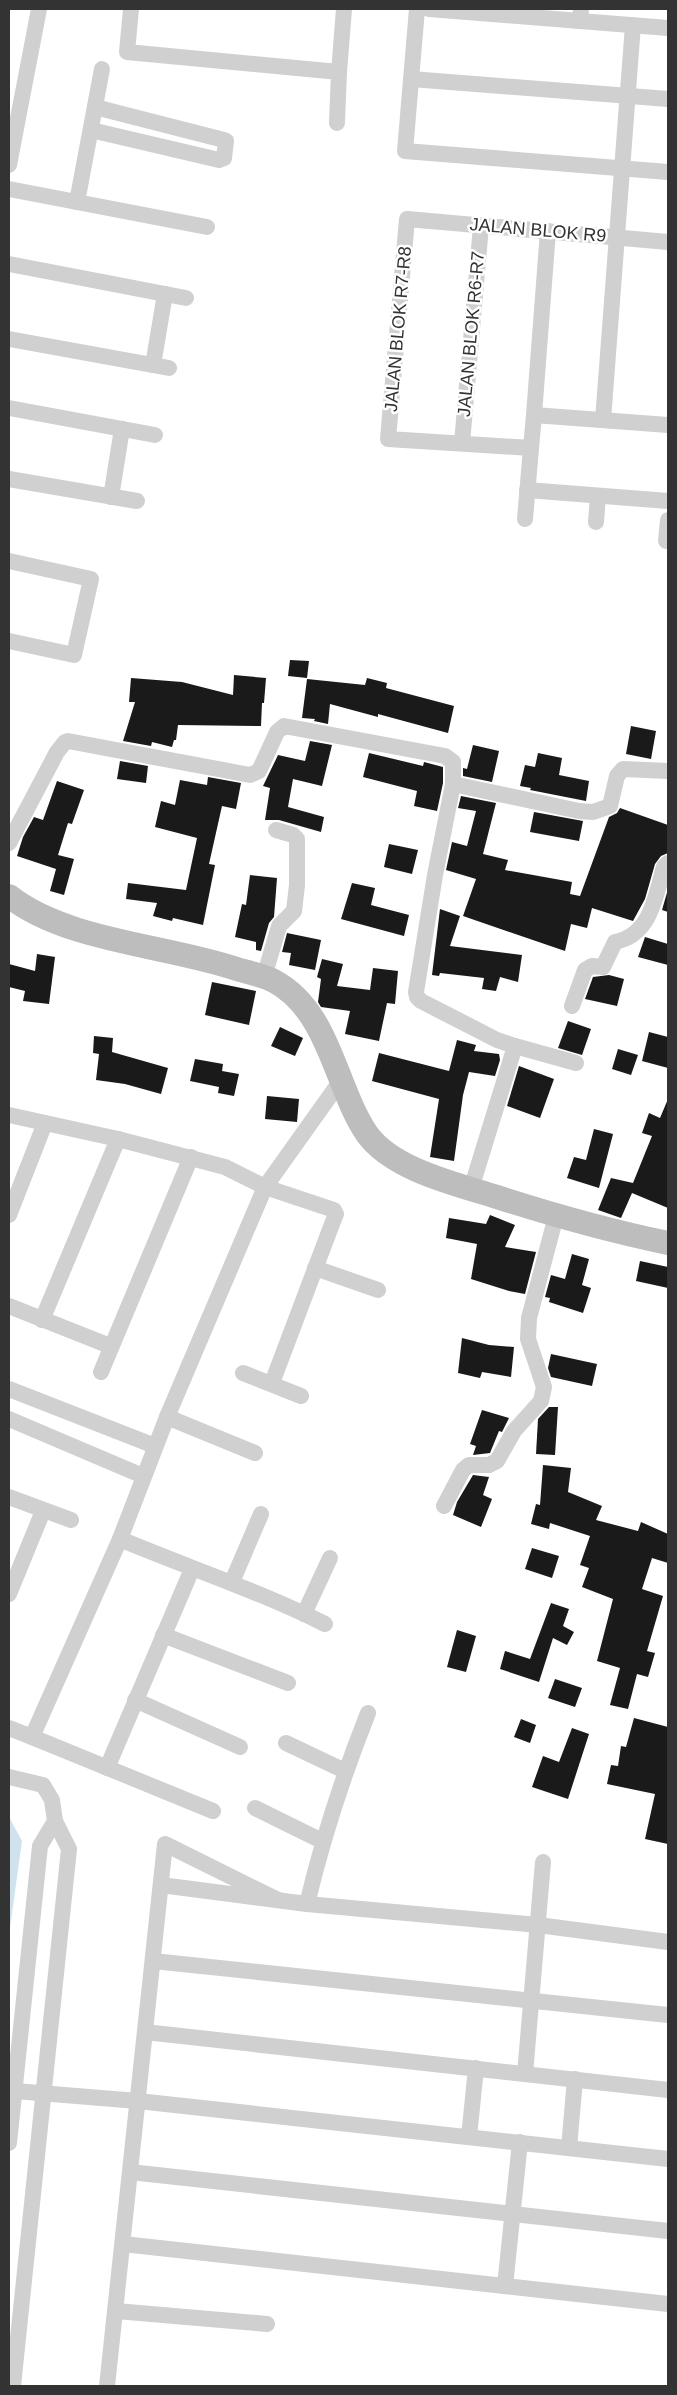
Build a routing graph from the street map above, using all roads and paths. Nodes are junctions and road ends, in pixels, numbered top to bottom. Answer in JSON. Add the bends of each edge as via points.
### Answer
{"nodes":[{"id":1,"x":40,"y":9,"type":"edge"},
{"id":2,"x":131,"y":9,"type":"edge"},
{"id":3,"x":344,"y":9,"type":"edge"},
{"id":4,"x":417,"y":9,"type":"edge"},
{"id":5,"x":429,"y":9,"type":"edge"},
{"id":6,"x":580,"y":15,"type":"edge"},
{"id":7,"x":633,"y":25,"type":"junction"},
{"id":8,"x":668,"y":28,"type":"edge"},
{"id":9,"x":102,"y":69,"type":"dead end"},
{"id":10,"x":339,"y":72,"type":"junction"},
{"id":11,"x":411,"y":79,"type":"junction"},
{"id":12,"x":628,"y":96,"type":"junction"},
{"id":13,"x":668,"y":99,"type":"edge"},
{"id":14,"x":95,"y":107,"type":"junction"},
{"id":15,"x":338,"y":123,"type":"dead end"},
{"id":16,"x":91,"y":130,"type":"junction"},
{"id":17,"x":9,"y":165,"type":"edge"},
{"id":18,"x":623,"y":168,"type":"junction"},
{"id":19,"x":668,"y":172,"type":"edge"},
{"id":20,"x":9,"y":189,"type":"edge"},
{"id":21,"x":77,"y":202,"type":"junction"},
{"id":22,"x":408,"y":219,"type":"joint"},
{"id":23,"x":207,"y":226,"type":"dead end"},
{"id":24,"x":481,"y":226,"type":"junction"},
{"id":25,"x":548,"y":231,"type":"junction"},
{"id":26,"x":618,"y":237,"type":"junction"},
{"id":27,"x":668,"y":242,"type":"edge"},
{"id":28,"x":9,"y":264,"type":"edge"},
{"id":29,"x":166,"y":294,"type":"junction"},
{"id":30,"x":186,"y":298,"type":"dead end"},
{"id":31,"x":9,"y":339,"type":"edge"},
{"id":32,"x":9,"y":408,"type":"edge"},
{"id":33,"x":534,"y":415,"type":"junction"},
{"id":34,"x":604,"y":420,"type":"junction"},
{"id":35,"x":668,"y":425,"type":"edge"},
{"id":36,"x":122,"y":429,"type":"junction"},
{"id":37,"x":155,"y":435,"type":"dead end"},
{"id":38,"x":462,"y":443,"type":"junction"},
{"id":39,"x":531,"y":448,"type":"junction"},
{"id":40,"x":9,"y":479,"type":"edge"},
{"id":41,"x":527,"y":490,"type":"junction"},
{"id":42,"x":598,"y":496,"type":"junction"},
{"id":43,"x":111,"y":497,"type":"junction"},
{"id":44,"x":668,"y":501,"type":"edge"},
{"id":45,"x":137,"y":502,"type":"dead end"},
{"id":46,"x":525,"y":519,"type":"dead end"},
{"id":47,"x":668,"y":520,"type":"edge"},
{"id":48,"x":596,"y":522,"type":"dead end"},
{"id":49,"x":666,"y":541,"type":"dead end"},
{"id":50,"x":9,"y":561,"type":"edge"},
{"id":51,"x":9,"y":641,"type":"edge"},
{"id":52,"x":668,"y":771,"type":"edge"},
{"id":53,"x":452,"y":784,"type":"junction"},
{"id":54,"x":276,"y":830,"type":"dead end"},
{"id":55,"x":9,"y":844,"type":"edge"},
{"id":56,"x":668,"y":863,"type":"edge"},
{"id":57,"x":9,"y":896,"type":"edge"},
{"id":58,"x":264,"y":977,"type":"junction"},
{"id":59,"x":572,"y":1006,"type":"dead end"},
{"id":60,"x":515,"y":1046,"type":"junction"},
{"id":61,"x":576,"y":1064,"type":"dead end"},
{"id":62,"x":342,"y":1079,"type":"junction"},
{"id":63,"x":9,"y":1115,"type":"edge"},
{"id":64,"x":45,"y":1123,"type":"junction"},
{"id":65,"x":118,"y":1139,"type":"junction"},
{"id":66,"x":191,"y":1157,"type":"junction"},
{"id":67,"x":265,"y":1187,"type":"junction"},
{"id":68,"x":471,"y":1189,"type":"junction"},
{"id":69,"x":9,"y":1215,"type":"edge"},
{"id":70,"x":556,"y":1216,"type":"junction"},
{"id":71,"x":668,"y":1243,"type":"edge"},
{"id":72,"x":315,"y":1268,"type":"junction"},
{"id":73,"x":378,"y":1290,"type":"dead end"},
{"id":74,"x":9,"y":1306,"type":"edge"},
{"id":75,"x":42,"y":1320,"type":"junction"},
{"id":76,"x":110,"y":1346,"type":"junction"},
{"id":77,"x":101,"y":1372,"type":"dead end"},
{"id":78,"x":242,"y":1373,"type":"dead end"},
{"id":79,"x":272,"y":1382,"type":"junction"},
{"id":80,"x":9,"y":1389,"type":"edge"},
{"id":81,"x":301,"y":1396,"type":"dead end"},
{"id":82,"x":167,"y":1417,"type":"junction"},
{"id":83,"x":9,"y":1419,"type":"edge"},
{"id":84,"x":155,"y":1446,"type":"junction"},
{"id":85,"x":255,"y":1453,"type":"dead end"},
{"id":86,"x":143,"y":1476,"type":"junction"},
{"id":87,"x":9,"y":1497,"type":"edge"},
{"id":88,"x":444,"y":1506,"type":"dead end"},
{"id":89,"x":42,"y":1511,"type":"junction"},
{"id":90,"x":261,"y":1514,"type":"dead end"},
{"id":91,"x":72,"y":1520,"type":"dead end"},
{"id":92,"x":120,"y":1539,"type":"junction"},
{"id":93,"x":330,"y":1558,"type":"dead end"},
{"id":94,"x":192,"y":1569,"type":"junction"},
{"id":95,"x":12,"y":1575,"type":"edge"},
{"id":96,"x":232,"y":1582,"type":"junction"},
{"id":97,"x":9,"y":1594,"type":"edge"},
{"id":98,"x":304,"y":1614,"type":"junction"},
{"id":99,"x":325,"y":1624,"type":"dead end"},
{"id":100,"x":163,"y":1635,"type":"junction"},
{"id":101,"x":288,"y":1683,"type":"dead end"},
{"id":102,"x":135,"y":1700,"type":"junction"},
{"id":103,"x":368,"y":1712,"type":"dead end"},
{"id":104,"x":9,"y":1728,"type":"edge"},
{"id":105,"x":32,"y":1738,"type":"junction"},
{"id":106,"x":286,"y":1743,"type":"dead end"},
{"id":107,"x":240,"y":1747,"type":"dead end"},
{"id":108,"x":107,"y":1768,"type":"junction"},
{"id":109,"x":345,"y":1771,"type":"junction"},
{"id":110,"x":9,"y":1777,"type":"edge"},
{"id":111,"x":255,"y":1808,"type":"dead end"},
{"id":112,"x":213,"y":1811,"type":"dead end"},
{"id":113,"x":55,"y":1821,"type":"junction"},
{"id":114,"x":322,"y":1841,"type":"junction"},
{"id":115,"x":543,"y":1862,"type":"dead end"},
{"id":116,"x":161,"y":1885,"type":"junction"},
{"id":117,"x":278,"y":1900,"type":"junction"},
{"id":118,"x":307,"y":1904,"type":"junction"},
{"id":119,"x":538,"y":1925,"type":"junction"},
{"id":120,"x":668,"y":1942,"type":"edge"},
{"id":121,"x":153,"y":1961,"type":"junction"},
{"id":122,"x":532,"y":1999,"type":"junction"},
{"id":123,"x":668,"y":2014,"type":"edge"},
{"id":124,"x":145,"y":2032,"type":"junction"},
{"id":125,"x":476,"y":2068,"type":"junction"},
{"id":126,"x":525,"y":2074,"type":"junction"},
{"id":127,"x":575,"y":2079,"type":"junction"},
{"id":128,"x":668,"y":2090,"type":"edge"},
{"id":129,"x":15,"y":2091,"type":"junction"},
{"id":130,"x":45,"y":2093,"type":"junction"},
{"id":131,"x":138,"y":2101,"type":"junction"},
{"id":132,"x":469,"y":2137,"type":"junction"},
{"id":133,"x":520,"y":2142,"type":"junction"},
{"id":134,"x":9,"y":2143,"type":"edge"},
{"id":135,"x":569,"y":2148,"type":"junction"},
{"id":136,"x":668,"y":2158,"type":"edge"},
{"id":137,"x":130,"y":2172,"type":"junction"},
{"id":138,"x":512,"y":2214,"type":"junction"},
{"id":139,"x":668,"y":2231,"type":"edge"},
{"id":140,"x":123,"y":2244,"type":"junction"},
{"id":141,"x":506,"y":2286,"type":"junction"},
{"id":142,"x":668,"y":2304,"type":"edge"},
{"id":143,"x":116,"y":2311,"type":"junction"},
{"id":144,"x":267,"y":2324,"type":"dead end"},
{"id":145,"x":14,"y":2386,"type":"edge"},
{"id":146,"x":108,"y":2386,"type":"edge"}],
"edges":[{"from":1,"to":17,"type":"street"},
{"from":2,"to":10,"type":"street","via":[[128,52]]},
{"from":3,"to":10,"type":"street"},
{"from":4,"to":11,"type":"street"},
{"from":5,"to":6,"type":"street"},
{"from":6,"to":7,"type":"street"},
{"from":7,"to":8,"type":"street"},
{"from":7,"to":12,"type":"street"},
{"from":9,"to":14,"type":"street"},
{"from":10,"to":15,"type":"street"},
{"from":11,"to":12,"type":"street"},
{"from":11,"to":18,"type":"street","via":[[405,151]]},
{"from":12,"to":13,"type":"street"},
{"from":12,"to":18,"type":"street"},
{"from":14,"to":16,"type":"street"},
{"from":14,"to":16,"type":"street","via":[[224,140],[224,158],[219,160]]},
{"from":16,"to":21,"type":"street"},
{"from":18,"to":19,"type":"street"},
{"from":18,"to":26,"type":"street"},
{"from":20,"to":21,"type":"street"},
{"from":21,"to":23,"type":"street"},
{"from":22,"to":24,"type":"street","name":"JALAN BLOK R9"},
{"from":22,"to":38,"type":"street","name":"JALAN BLOK R7-R8","via":[[388,439]]},
{"from":24,"to":25,"type":"street","name":"JALAN BLOK R9"},
{"from":24,"to":38,"type":"street","name":"JALAN BLOK R6-R7"},
{"from":25,"to":26,"type":"street","name":"JALAN BLOK R9"},
{"from":25,"to":33,"type":"street"},
{"from":26,"to":27,"type":"street","name":"JALAN BLOK R9"},
{"from":26,"to":34,"type":"street"},
{"from":28,"to":29,"type":"street"},
{"from":29,"to":30,"type":"street"},
{"from":29,"to":31,"type":"street","via":[[161,366]]},
{"from":32,"to":36,"type":"street"},
{"from":33,"to":34,"type":"street"},
{"from":33,"to":39,"type":"street"},
{"from":34,"to":35,"type":"street"},
{"from":36,"to":37,"type":"street"},
{"from":36,"to":43,"type":"street"},
{"from":38,"to":39,"type":"street"},
{"from":39,"to":41,"type":"street"},
{"from":40,"to":43,"type":"street"},
{"from":41,"to":42,"type":"street"},
{"from":41,"to":46,"type":"street"},
{"from":42,"to":44,"type":"street"},
{"from":42,"to":48,"type":"street"},
{"from":43,"to":45,"type":"street"},
{"from":47,"to":49,"type":"street"},
{"from":50,"to":51,"type":"street","via":[[91,579],[74,655]]},
{"from":52,"to":53,"type":"street","via":[[623,769],[616,776],[610,806],[593,812]]},
{"from":53,"to":55,"type":"street","via":[[453,762],[445,756],[289,726],[280,729],[259,771],[250,775],[65,742]]},
{"from":53,"to":60,"type":"street","via":[[434,875],[417,998],[497,1040]]},
{"from":54,"to":58,"type":"street","via":[[297,839],[297,885],[294,910],[279,926]]},
{"from":56,"to":59,"type":"street","via":[[646,922],[632,936],[615,942],[604,967],[592,966],[585,970]]},
{"from":57,"to":58,"type":"street","via":[[25,909],[83,932],[210,960]]},
{"from":58,"to":62,"type":"street","via":[[274,981],[306,1009]]},
{"from":60,"to":61,"type":"street"},
{"from":60,"to":68,"type":"street"},
{"from":62,"to":67,"type":"street"},
{"from":62,"to":68,"type":"street","via":[[368,1135],[382,1149],[434,1177]]},
{"from":63,"to":64,"type":"street"},
{"from":64,"to":65,"type":"street"},
{"from":64,"to":69,"type":"street"},
{"from":65,"to":66,"type":"street"},
{"from":65,"to":75,"type":"street"},
{"from":66,"to":67,"type":"street","via":[[226,1167]]},
{"from":66,"to":76,"type":"street"},
{"from":67,"to":72,"type":"street","via":[[334,1210],[336,1214]]},
{"from":67,"to":82,"type":"street"},
{"from":68,"to":70,"type":"street"},
{"from":70,"to":71,"type":"street"},
{"from":70,"to":88,"type":"street","via":[[529,1318],[528,1339],[544,1387],[541,1401],[514,1431],[497,1461],[489,1465],[469,1465],[462,1470]]},
{"from":72,"to":73,"type":"street"},
{"from":72,"to":79,"type":"street"},
{"from":74,"to":75,"type":"street"},
{"from":75,"to":76,"type":"street"},
{"from":76,"to":77,"type":"street"},
{"from":78,"to":79,"type":"street"},
{"from":79,"to":81,"type":"street"},
{"from":80,"to":84,"type":"street"},
{"from":82,"to":84,"type":"street"},
{"from":82,"to":85,"type":"street"},
{"from":83,"to":86,"type":"street"},
{"from":84,"to":86,"type":"street"},
{"from":86,"to":92,"type":"street"},
{"from":87,"to":89,"type":"street"},
{"from":89,"to":91,"type":"street"},
{"from":89,"to":95,"type":"street"},
{"from":90,"to":96,"type":"street"},
{"from":92,"to":94,"type":"street"},
{"from":92,"to":105,"type":"street"},
{"from":93,"to":98,"type":"street"},
{"from":94,"to":96,"type":"street"},
{"from":94,"to":100,"type":"street"},
{"from":95,"to":97,"type":"street"},
{"from":96,"to":98,"type":"street"},
{"from":98,"to":99,"type":"street"},
{"from":100,"to":101,"type":"street"},
{"from":100,"to":102,"type":"street"},
{"from":102,"to":107,"type":"street"},
{"from":102,"to":108,"type":"street"},
{"from":103,"to":109,"type":"street"},
{"from":104,"to":105,"type":"street"},
{"from":105,"to":108,"type":"street"},
{"from":106,"to":109,"type":"street"},
{"from":108,"to":112,"type":"street"},
{"from":109,"to":114,"type":"street"},
{"from":110,"to":113,"type":"street","via":[[42,1785],[52,1800]]},
{"from":111,"to":114,"type":"street"},
{"from":113,"to":129,"type":"street","via":[[40,1846]]},
{"from":113,"to":130,"type":"street","via":[[69,1849]]},
{"from":114,"to":118,"type":"street"},
{"from":115,"to":119,"type":"street"},
{"from":116,"to":117,"type":"street"},
{"from":116,"to":117,"type":"street","via":[[165,1844]]},
{"from":116,"to":121,"type":"street"},
{"from":117,"to":118,"type":"street"},
{"from":118,"to":119,"type":"street"},
{"from":119,"to":120,"type":"street"},
{"from":119,"to":122,"type":"street"},
{"from":121,"to":122,"type":"street"},
{"from":121,"to":124,"type":"street"},
{"from":122,"to":123,"type":"street"},
{"from":122,"to":126,"type":"street"},
{"from":124,"to":125,"type":"street"},
{"from":124,"to":131,"type":"street"},
{"from":125,"to":126,"type":"street"},
{"from":125,"to":132,"type":"street"},
{"from":126,"to":127,"type":"street"},
{"from":127,"to":128,"type":"street"},
{"from":127,"to":135,"type":"street"},
{"from":129,"to":130,"type":"street"},
{"from":129,"to":134,"type":"street"},
{"from":130,"to":131,"type":"street"},
{"from":130,"to":145,"type":"street"},
{"from":131,"to":132,"type":"street"},
{"from":131,"to":137,"type":"street"},
{"from":132,"to":133,"type":"street"},
{"from":133,"to":135,"type":"street"},
{"from":133,"to":138,"type":"street"},
{"from":135,"to":136,"type":"street"},
{"from":137,"to":138,"type":"street"},
{"from":137,"to":140,"type":"street"},
{"from":138,"to":139,"type":"street"},
{"from":138,"to":141,"type":"street"},
{"from":140,"to":141,"type":"street"},
{"from":140,"to":143,"type":"street"},
{"from":141,"to":142,"type":"street"},
{"from":143,"to":144,"type":"street"},
{"from":143,"to":146,"type":"street"}]}
